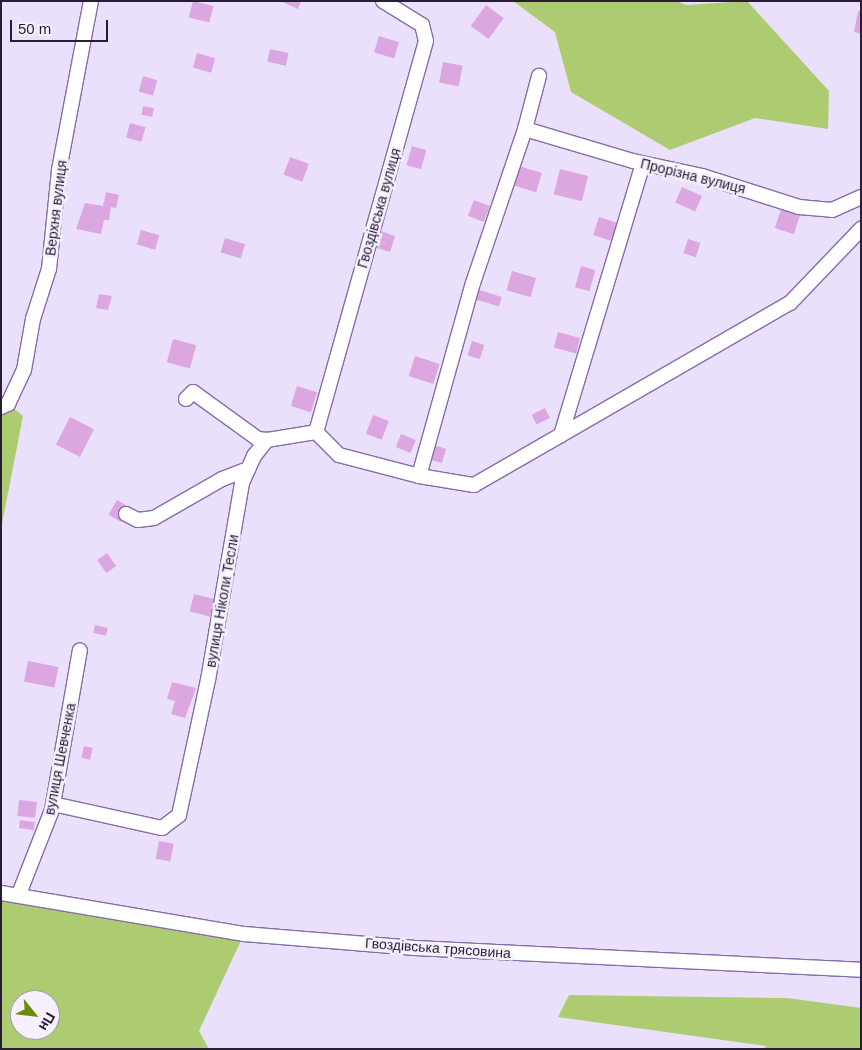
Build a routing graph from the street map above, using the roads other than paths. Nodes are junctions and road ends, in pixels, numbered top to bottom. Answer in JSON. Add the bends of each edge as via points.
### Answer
{"nodes":[{"id":1,"x":91,"y":1,"type":"edge"},
{"id":2,"x":383,"y":1,"type":"edge"},
{"id":3,"x":539,"y":76,"type":"dead end"},
{"id":4,"x":525,"y":129,"type":"junction"},
{"id":5,"x":643,"y":164,"type":"junction"},
{"id":6,"x":861,"y":197,"type":"edge"},
{"id":7,"x":861,"y":228,"type":"edge"},
{"id":8,"x":189,"y":395,"type":"dead end"},
{"id":9,"x":1,"y":407,"type":"edge"},
{"id":10,"x":317,"y":433,"type":"junction"},
{"id":11,"x":560,"y":435,"type":"junction"},
{"id":12,"x":267,"y":440,"type":"junction"},
{"id":13,"x":248,"y":469,"type":"junction"},
{"id":14,"x":420,"y":476,"type":"junction"},
{"id":15,"x":126,"y":514,"type":"dead end"},
{"id":16,"x":80,"y":650,"type":"dead end"},
{"id":17,"x":53,"y":804,"type":"junction"},
{"id":18,"x":1,"y":893,"type":"edge"},
{"id":19,"x":20,"y":894,"type":"junction"},
{"id":20,"x":861,"y":970,"type":"edge"}],
"edges":[{"from":1,"to":9,"type":"street","name":"Верхня вулиця","via":[[59,170],[48,269],[33,319],[24,370],[8,404]]},
{"from":2,"to":10,"type":"street","name":"Гвоздівська вулиця","via":[[422,25],[426,41]]},
{"from":3,"to":4,"type":"street"},
{"from":4,"to":5,"type":"street","name":"Прорізна вулиця"},
{"from":4,"to":14,"type":"street","via":[[473,284]]},
{"from":5,"to":6,"type":"street","name":"Прорізна вулиця","via":[[702,176],[799,207],[832,210]]},
{"from":5,"to":11,"type":"street"},
{"from":7,"to":11,"type":"street","via":[[790,303]]},
{"from":8,"to":12,"type":"street","via":[[258,439]]},
{"from":10,"to":12,"type":"street"},
{"from":10,"to":14,"type":"street","via":[[339,455]]},
{"from":11,"to":14,"type":"street","via":[[474,485]]},
{"from":12,"to":13,"type":"street","name":"вулиця Ніколи Тесли"},
{"from":13,"to":15,"type":"street","via":[[222,479],[154,518],[138,520]]},
{"from":13,"to":17,"type":"street","name":"вулиця Ніколи Тесли","via":[[242,482],[208,680],[179,815],[162,828]]},
{"from":16,"to":17,"type":"street","name":"вулиця Шевченка"},
{"from":17,"to":19,"type":"street","name":"вулиця Шевченка"},
{"from":18,"to":19,"type":"street","name":"Гвоздівська трясовина"},
{"from":19,"to":20,"type":"street","name":"Гвоздівська трясовина","via":[[244,934],[415,948]]}]}
